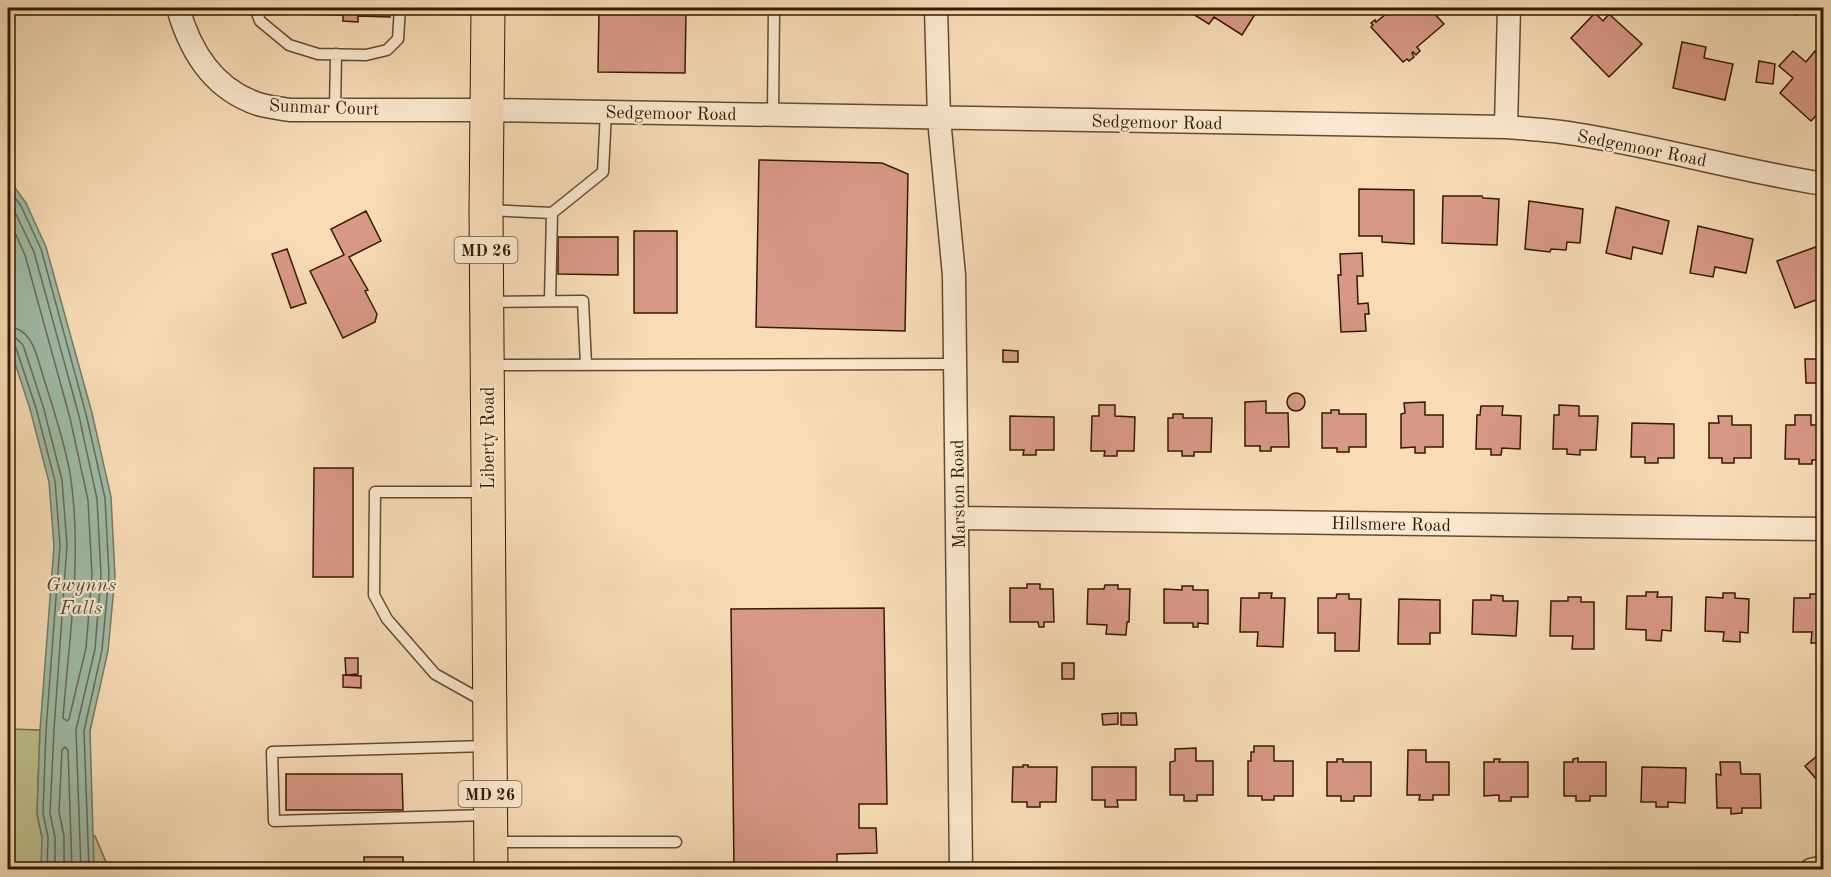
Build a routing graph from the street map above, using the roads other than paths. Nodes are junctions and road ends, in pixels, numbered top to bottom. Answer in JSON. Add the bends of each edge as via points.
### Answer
{"nodes":[{"id":1,"x":178,"y":8,"type":"edge"},
{"id":2,"x":255,"y":8,"type":"edge"},
{"id":3,"x":400,"y":8,"type":"edge"},
{"id":4,"x":488,"y":8,"type":"edge"},
{"id":5,"x":774,"y":8,"type":"edge"},
{"id":6,"x":936,"y":8,"type":"edge"},
{"id":7,"x":1509,"y":8,"type":"edge"},
{"id":8,"x":336,"y":54,"type":"junction"},
{"id":9,"x":335,"y":110,"type":"junction"},
{"id":10,"x":486,"y":110,"type":"junction"},
{"id":11,"x":606,"y":112,"type":"junction"},
{"id":12,"x":773,"y":115,"type":"junction"},
{"id":13,"x":939,"y":119,"type":"junction"},
{"id":14,"x":1506,"y":126,"type":"junction"},
{"id":15,"x":1824,"y":184,"type":"edge"},
{"id":16,"x":486,"y":210,"type":"junction"},
{"id":17,"x":552,"y":213,"type":"junction"},
{"id":18,"x":550,"y":301,"type":"junction"},
{"id":19,"x":487,"y":302,"type":"junction"},
{"id":20,"x":956,"y":364,"type":"junction"},
{"id":21,"x":488,"y":365,"type":"junction"},
{"id":22,"x":586,"y":365,"type":"junction"},
{"id":23,"x":488,"y":492,"type":"junction"},
{"id":24,"x":958,"y":518,"type":"junction"},
{"id":25,"x":1824,"y":530,"type":"edge"},
{"id":26,"x":490,"y":705,"type":"junction"},
{"id":27,"x":490,"y":746,"type":"junction"},
{"id":28,"x":491,"y":842,"type":"edge"},
{"id":29,"x":676,"y":842,"type":"dead end"},
{"id":30,"x":1824,"y":867,"type":"edge"},
{"id":31,"x":961,"y":870,"type":"edge"},
{"id":32,"x":1810,"y":870,"type":"edge"}],
"edges":[{"from":1,"to":9,"type":"street","name":"Sunmar Court","via":[[184,32],[197,57],[237,96],[290,110]]},
{"from":2,"to":8,"type":"lane","via":[[260,21],[289,45],[318,54]]},
{"from":3,"to":8,"type":"lane","via":[[398,39],[387,50],[366,55]]},
{"from":4,"to":10,"type":"main road","name":"Liberty Road","number":"MD 26"},
{"from":5,"to":12,"type":"lane"},
{"from":6,"to":13,"type":"street","name":"Marston Road"},
{"from":7,"to":14,"type":"street"},
{"from":8,"to":9,"type":"lane"},
{"from":9,"to":10,"type":"street","name":"Sunmar Court"},
{"from":10,"to":11,"type":"street","name":"Sedgemoor Road"},
{"from":10,"to":16,"type":"main road","name":"Liberty Road","number":"MD 26"},
{"from":11,"to":12,"type":"street","name":"Sedgemoor Road"},
{"from":11,"to":17,"type":"lane","via":[[603,172]]},
{"from":12,"to":13,"type":"street","name":"Sedgemoor Road"},
{"from":13,"to":14,"type":"street","name":"Sedgemoor Road"},
{"from":13,"to":20,"type":"street","name":"Marston Road","via":[[954,275]]},
{"from":14,"to":15,"type":"street","name":"Sedgemoor Road","via":[[1575,134]]},
{"from":16,"to":17,"type":"lane"},
{"from":16,"to":19,"type":"main road","name":"Liberty Road","number":"MD 26"},
{"from":17,"to":18,"type":"lane"},
{"from":18,"to":19,"type":"lane"},
{"from":18,"to":22,"type":"lane","via":[[583,301]]},
{"from":19,"to":21,"type":"main road","name":"Liberty Road","number":"MD 26"},
{"from":20,"to":22,"type":"lane"},
{"from":20,"to":24,"type":"street","name":"Marston Road"},
{"from":21,"to":22,"type":"lane"},
{"from":21,"to":23,"type":"main road","name":"Liberty Road","number":"MD 26"},
{"from":23,"to":26,"type":"main road","name":"Liberty Road","number":"MD 26"},
{"from":23,"to":26,"type":"lane","via":[[375,492],[374,595],[387,619],[435,674]]},
{"from":24,"to":25,"type":"street","name":"Hillsmere Road"},
{"from":24,"to":31,"type":"street","name":"Marston Road"},
{"from":26,"to":27,"type":"main road","name":"Liberty Road","number":"MD 26"},
{"from":27,"to":28,"type":"main road","name":"Liberty Road","number":"MD 26"},
{"from":27,"to":28,"type":"lane","via":[[272,752],[274,821]]},
{"from":28,"to":29,"type":"lane"},
{"from":30,"to":32,"type":"street"}]}
